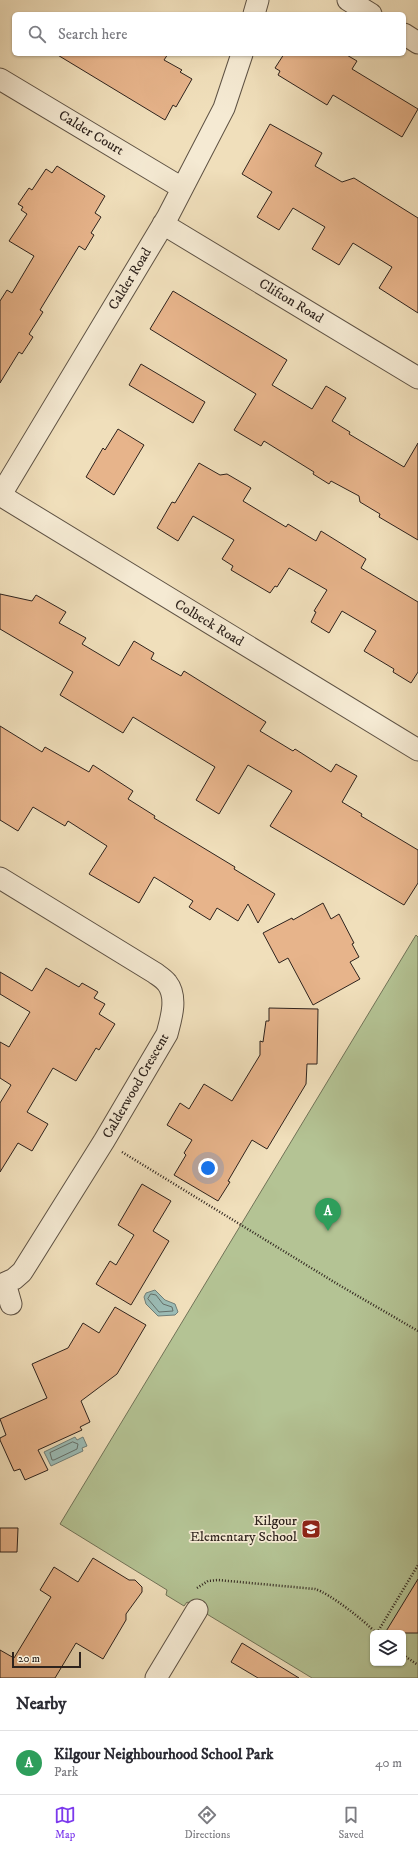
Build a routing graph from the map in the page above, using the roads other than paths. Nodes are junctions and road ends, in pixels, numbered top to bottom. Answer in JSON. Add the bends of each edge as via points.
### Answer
{"nodes":[{"id":1,"x":258,"y":0,"type":"edge"},
{"id":2,"x":348,"y":0,"type":"edge"},
{"id":3,"x":255,"y":12,"type":"edge"},
{"id":4,"x":368,"y":12,"type":"edge"},
{"id":5,"x":406,"y":35,"type":"edge"},
{"id":6,"x":418,"y":43,"type":"edge"},
{"id":7,"x":241,"y":56,"type":"edge"},
{"id":8,"x":0,"y":79,"type":"edge"},
{"id":9,"x":182,"y":188,"type":"junction"},
{"id":10,"x":163,"y":224,"type":"junction"},
{"id":11,"x":418,"y":378,"type":"edge"},
{"id":12,"x":0,"y":495,"type":"edge"},
{"id":13,"x":418,"y":750,"type":"edge"},
{"id":14,"x":0,"y":878,"type":"edge"},
{"id":15,"x":2,"y":1282,"type":"edge"},
{"id":16,"x":11,"y":1304,"type":"dead end"},
{"id":17,"x":195,"y":1601,"type":"road end"},
{"id":18,"x":156,"y":1678,"type":"edge"}],
"edges":[{"from":1,"to":3,"type":"street"},
{"from":2,"to":4,"type":"street"},
{"from":5,"to":6,"type":"street"},
{"from":7,"to":9,"type":"street","name":"Calder Road","via":[[224,108]]},
{"from":8,"to":9,"type":"street","name":"Calder Court"},
{"from":9,"to":10,"type":"street","name":"Calder Road"},
{"from":10,"to":11,"type":"street","name":"Clifton Road"},
{"from":10,"to":12,"type":"street","name":"Calder Road"},
{"from":12,"to":13,"type":"street","name":"Colbeck Road"},
{"from":14,"to":15,"type":"street","name":"Calderwood Crescent","via":[[155,973],[168,984],[173,1003],[167,1034],[104,1141],[22,1272],[14,1279]]},
{"from":15,"to":16,"type":"street","name":"Calderwood Crescent"},
{"from":17,"to":18,"type":"street"}]}
